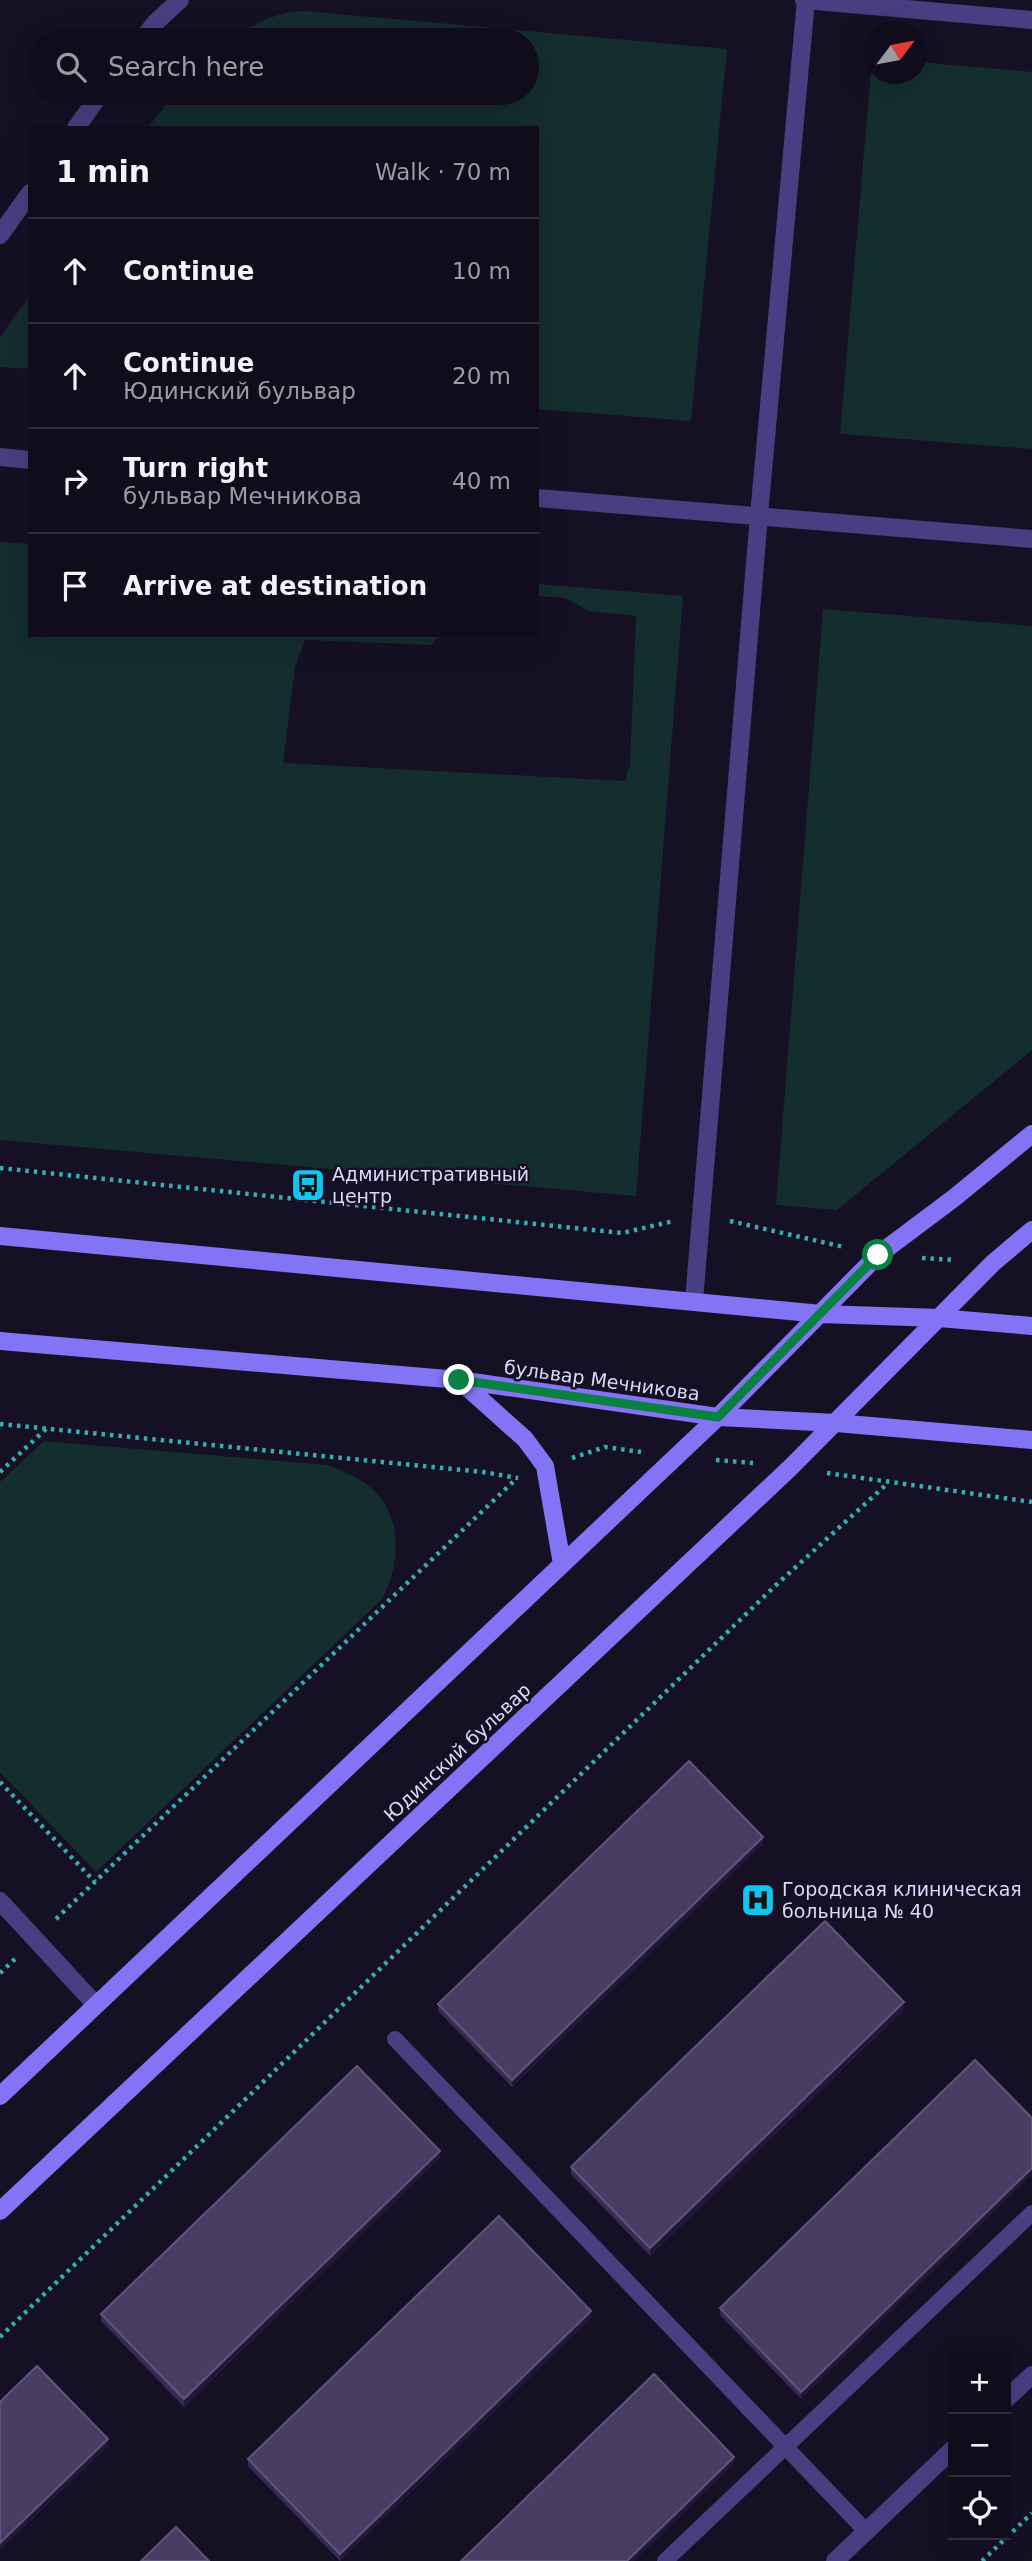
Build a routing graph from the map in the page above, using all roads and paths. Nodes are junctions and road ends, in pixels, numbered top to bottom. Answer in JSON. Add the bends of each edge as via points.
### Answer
{"nodes":[{"id":1,"x":180,"y":0,"type":"edge"},
{"id":2,"x":805,"y":0,"type":"edge"},
{"id":3,"x":1032,"y":20,"type":"edge"},
{"id":4,"x":151,"y":28,"type":"edge"},
{"id":5,"x":92,"y":105,"type":"edge"},
{"id":6,"x":77,"y":126,"type":"edge"},
{"id":7,"x":28,"y":196,"type":"edge"},
{"id":8,"x":0,"y":235,"type":"edge"},
{"id":9,"x":0,"y":457,"type":"edge"},
{"id":10,"x":28,"y":460,"type":"edge"},
{"id":11,"x":539,"y":498,"type":"edge"},
{"id":12,"x":759,"y":515,"type":"junction"},
{"id":13,"x":1032,"y":539,"type":"edge"},
{"id":14,"x":1032,"y":1133,"type":"edge"},
{"id":15,"x":0,"y":1168,"type":"edge"},
{"id":16,"x":702,"y":1214,"type":"junction"},
{"id":17,"x":1032,"y":1230,"type":"edge"},
{"id":18,"x":0,"y":1236,"type":"edge"},
{"id":19,"x":878,"y":1255,"type":"junction"},
{"id":20,"x":993,"y":1263,"type":"junction"},
{"id":21,"x":694,"y":1301,"type":"junction"},
{"id":22,"x":821,"y":1314,"type":"junction"},
{"id":23,"x":939,"y":1318,"type":"junction"},
{"id":24,"x":1032,"y":1325,"type":"edge"},
{"id":25,"x":1,"y":1343,"type":"edge"},
{"id":26,"x":459,"y":1380,"type":"junction"},
{"id":27,"x":718,"y":1417,"type":"junction"},
{"id":28,"x":836,"y":1423,"type":"junction"},
{"id":29,"x":0,"y":1424,"type":"edge"},
{"id":30,"x":47,"y":1429,"type":"junction"},
{"id":31,"x":1032,"y":1440,"type":"edge"},
{"id":32,"x":676,"y":1456,"type":"junction"},
{"id":33,"x":545,"y":1466,"type":"junction"},
{"id":34,"x":790,"y":1467,"type":"junction"},
{"id":35,"x":0,"y":1472,"type":"edge"},
{"id":36,"x":517,"y":1478,"type":"junction"},
{"id":37,"x":888,"y":1483,"type":"junction"},
{"id":38,"x":1032,"y":1502,"type":"edge"},
{"id":39,"x":562,"y":1564,"type":"junction"},
{"id":40,"x":0,"y":1782,"type":"edge"},
{"id":41,"x":95,"y":1882,"type":"junction"},
{"id":42,"x":0,"y":1901,"type":"edge"},
{"id":43,"x":36,"y":1939,"type":"junction"},
{"id":44,"x":0,"y":1973,"type":"edge"},
{"id":45,"x":96,"y":2005,"type":"junction"},
{"id":46,"x":395,"y":2039,"type":"dead end"},
{"id":47,"x":0,"y":2096,"type":"edge"},
{"id":48,"x":0,"y":2211,"type":"edge"},
{"id":49,"x":1032,"y":2213,"type":"edge"},
{"id":50,"x":0,"y":2337,"type":"edge"},
{"id":51,"x":1032,"y":2375,"type":"edge"},
{"id":52,"x":1011,"y":2394,"type":"edge"},
{"id":53,"x":786,"y":2448,"type":"junction"},
{"id":54,"x":948,"y":2454,"type":"edge"},
{"id":55,"x":1032,"y":2513,"type":"edge"},
{"id":56,"x":866,"y":2531,"type":"junction"},
{"id":57,"x":665,"y":2561,"type":"edge"},
{"id":58,"x":835,"y":2561,"type":"edge"},
{"id":59,"x":982,"y":2561,"type":"edge"}],
"edges":[{"from":1,"to":4,"type":"street"},
{"from":2,"to":3,"type":"street"},
{"from":2,"to":12,"type":"street"},
{"from":5,"to":6,"type":"street"},
{"from":7,"to":8,"type":"street"},
{"from":9,"to":10,"type":"street"},
{"from":11,"to":12,"type":"street"},
{"from":12,"to":13,"type":"street"},
{"from":12,"to":16,"type":"street"},
{"from":14,"to":19,"type":"street"},
{"from":15,"to":16,"type":"path","via":[[622,1233]]},
{"from":16,"to":19,"type":"path"},
{"from":16,"to":21,"type":"street"},
{"from":17,"to":20,"type":"street","name":"Юдинский бульвар"},
{"from":18,"to":21,"type":"street"},
{"from":19,"to":20,"type":"path"},
{"from":19,"to":22,"type":"street"},
{"from":20,"to":23,"type":"street","name":"Юдинский бульвар"},
{"from":21,"to":22,"type":"street"},
{"from":22,"to":23,"type":"street"},
{"from":22,"to":27,"type":"street"},
{"from":23,"to":24,"type":"street"},
{"from":23,"to":28,"type":"street","name":"Юдинский бульвар"},
{"from":25,"to":26,"type":"street","name":"бульвар Мечникова"},
{"from":26,"to":27,"type":"street","name":"бульвар Мечникова"},
{"from":26,"to":33,"type":"street","via":[[525,1439]]},
{"from":27,"to":28,"type":"street","name":"бульвар Мечникова"},
{"from":27,"to":32,"type":"street"},
{"from":28,"to":31,"type":"street","name":"бульвар Мечникова"},
{"from":28,"to":34,"type":"street","name":"Юдинский бульвар"},
{"from":29,"to":30,"type":"path"},
{"from":30,"to":35,"type":"path"},
{"from":30,"to":36,"type":"path"},
{"from":32,"to":33,"type":"path","via":[[606,1447]]},
{"from":32,"to":34,"type":"path"},
{"from":32,"to":39,"type":"street"},
{"from":33,"to":36,"type":"path"},
{"from":33,"to":39,"type":"street"},
{"from":34,"to":37,"type":"path"},
{"from":34,"to":48,"type":"street","name":"Юдинский бульвар"},
{"from":36,"to":41,"type":"path"},
{"from":37,"to":38,"type":"path"},
{"from":37,"to":50,"type":"path","via":[[775,1586]]},
{"from":39,"to":45,"type":"street"},
{"from":40,"to":41,"type":"path"},
{"from":41,"to":43,"type":"path"},
{"from":42,"to":43,"type":"street"},
{"from":43,"to":44,"type":"path"},
{"from":43,"to":45,"type":"street"},
{"from":45,"to":47,"type":"street"},
{"from":46,"to":53,"type":"lane"},
{"from":49,"to":53,"type":"lane"},
{"from":51,"to":52,"type":"street"},
{"from":53,"to":56,"type":"lane"},
{"from":53,"to":57,"type":"lane"},
{"from":54,"to":56,"type":"street"},
{"from":55,"to":59,"type":"path"},
{"from":56,"to":58,"type":"street"}]}
